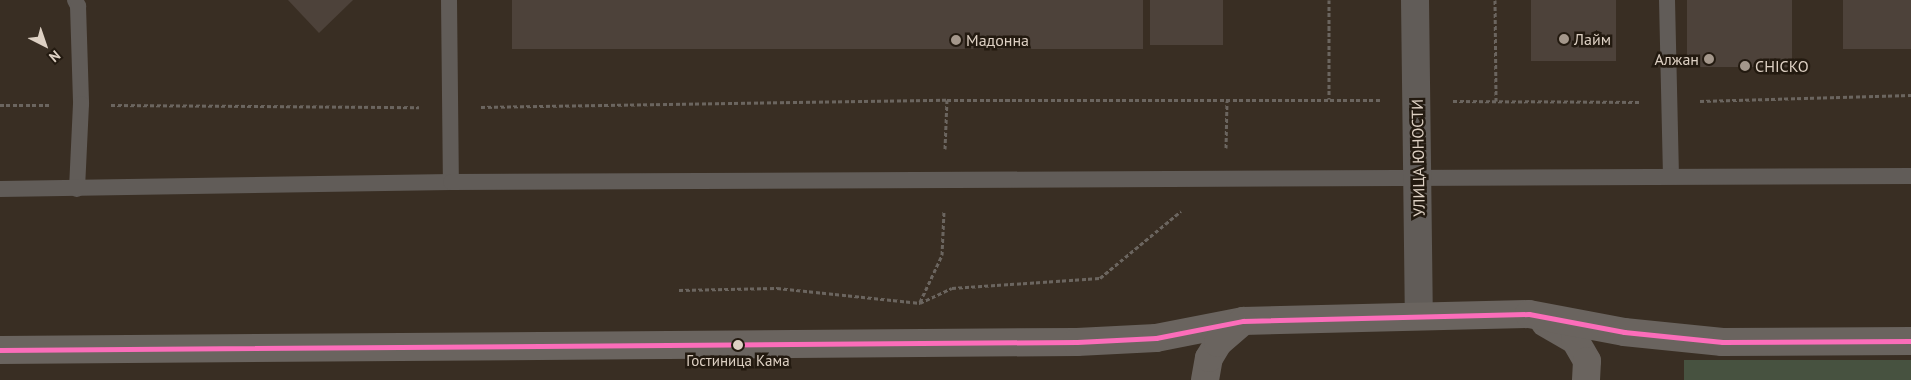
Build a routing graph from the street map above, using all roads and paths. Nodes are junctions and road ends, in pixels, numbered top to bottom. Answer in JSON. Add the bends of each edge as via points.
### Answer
{"nodes":[{"id":1,"x":75,"y":0,"type":"edge"},
{"id":2,"x":449,"y":0,"type":"edge"},
{"id":3,"x":1329,"y":0,"type":"edge"},
{"id":4,"x":1416,"y":0,"type":"edge"},
{"id":5,"x":1495,"y":0,"type":"edge"},
{"id":6,"x":1667,"y":0,"type":"edge"},
{"id":7,"x":1911,"y":95,"type":"edge"},
{"id":8,"x":1227,"y":101,"type":"junction"},
{"id":9,"x":1668,"y":102,"type":"junction"},
{"id":10,"x":81,"y":104,"type":"junction"},
{"id":11,"x":0,"y":105,"type":"edge"},
{"id":12,"x":450,"y":107,"type":"junction"},
{"id":13,"x":1671,"y":175,"type":"junction"},
{"id":14,"x":1419,"y":176,"type":"junction"},
{"id":15,"x":1911,"y":176,"type":"edge"},
{"id":16,"x":1214,"y":178,"type":"junction"},
{"id":17,"x":451,"y":182,"type":"junction"},
{"id":18,"x":0,"y":189,"type":"edge"},
{"id":19,"x":77,"y":189,"type":"junction"},
{"id":20,"x":679,"y":290,"type":"dead end"},
{"id":21,"x":1529,"y":314,"type":"junction"},
{"id":22,"x":1419,"y":316,"type":"junction"},
{"id":23,"x":1243,"y":321,"type":"junction"},
{"id":24,"x":1911,"y":342,"type":"edge"},
{"id":25,"x":0,"y":350,"type":"edge"},
{"id":26,"x":1205,"y":380,"type":"edge"},
{"id":27,"x":1586,"y":380,"type":"edge"}],
"edges":[{"from":1,"to":10,"type":"lane","via":[[78,6]]},
{"from":2,"to":12,"type":"lane"},
{"from":3,"to":8,"type":"path","via":[[1329,99]]},
{"from":4,"to":14,"type":"street","name":"УЛИЦА ЮНОСТИ"},
{"from":5,"to":9,"type":"path","via":[[1496,101]]},
{"from":6,"to":9,"type":"lane"},
{"from":7,"to":9,"type":"path"},
{"from":8,"to":12,"type":"path","via":[[946,100]]},
{"from":8,"to":16,"type":"path","via":[[1226,163]]},
{"from":9,"to":13,"type":"lane"},
{"from":10,"to":11,"type":"path"},
{"from":10,"to":12,"type":"path"},
{"from":10,"to":19,"type":"lane"},
{"from":12,"to":17,"type":"lane"},
{"from":13,"to":14,"type":"lane"},
{"from":13,"to":15,"type":"lane"},
{"from":14,"to":16,"type":"lane"},
{"from":14,"to":22,"type":"street","name":"УЛИЦА ЮНОСТИ"},
{"from":16,"to":17,"type":"lane"},
{"from":16,"to":20,"type":"path","via":[[1199,195],[1100,278],[952,288],[920,304],[777,288]]},
{"from":17,"to":19,"type":"lane"},
{"from":18,"to":19,"type":"lane"},
{"from":21,"to":22,"type":"main road"},
{"from":21,"to":24,"type":"main road","via":[[1624,332],[1722,342]]},
{"from":21,"to":27,"type":"main road","via":[[1575,340],[1587,361]]},
{"from":22,"to":23,"type":"main road"},
{"from":23,"to":25,"type":"main road","via":[[1156,338],[1077,342]]},
{"from":23,"to":26,"type":"main road","via":[[1218,343],[1209,358]]}]}
